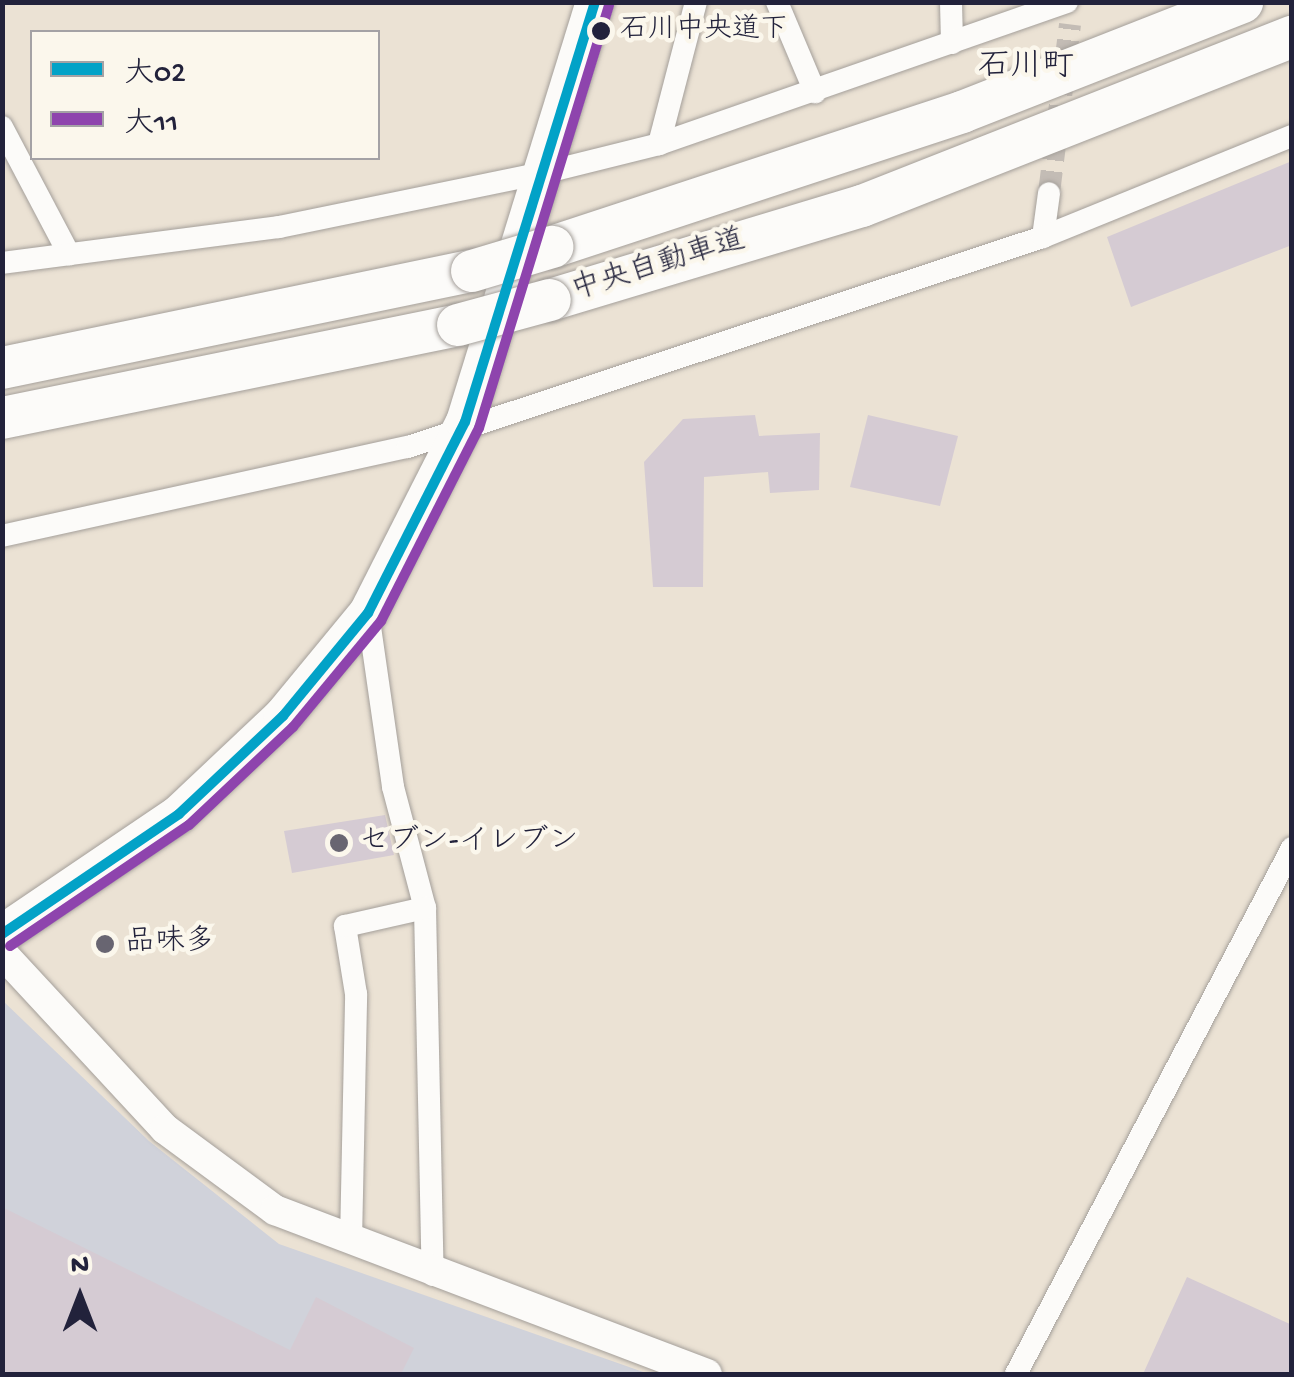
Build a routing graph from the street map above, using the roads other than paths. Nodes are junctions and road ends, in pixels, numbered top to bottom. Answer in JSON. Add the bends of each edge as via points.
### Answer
{"nodes":[{"id":1,"x":595,"y":2,"type":"edge"},
{"id":2,"x":696,"y":2,"type":"edge"},
{"id":3,"x":777,"y":2,"type":"edge"},
{"id":4,"x":951,"y":2,"type":"edge"},
{"id":5,"x":1242,"y":2,"type":"edge"},
{"id":6,"x":1070,"y":10,"type":"edge"},
{"id":7,"x":1292,"y":36,"type":"edge"},
{"id":8,"x":952,"y":43,"type":"junction"},
{"id":9,"x":815,"y":92,"type":"junction"},
{"id":10,"x":2,"y":127,"type":"edge"},
{"id":11,"x":1292,"y":136,"type":"edge"},
{"id":12,"x":659,"y":144,"type":"junction"},
{"id":13,"x":542,"y":173,"type":"junction"},
{"id":14,"x":1049,"y":194,"type":"tunnel mouth"},
{"id":15,"x":1044,"y":237,"type":"junction"},
{"id":16,"x":69,"y":254,"type":"junction"},
{"id":17,"x":2,"y":263,"type":"edge"},
{"id":18,"x":2,"y":368,"type":"edge"},
{"id":19,"x":2,"y":418,"type":"edge"},
{"id":20,"x":464,"y":422,"type":"junction"},
{"id":21,"x":2,"y":536,"type":"edge"},
{"id":22,"x":368,"y":613,"type":"junction"},
{"id":23,"x":1292,"y":848,"type":"edge"},
{"id":24,"x":425,"y":908,"type":"junction"},
{"id":25,"x":2,"y":934,"type":"edge"},
{"id":26,"x":2,"y":954,"type":"edge"},
{"id":27,"x":351,"y":1241,"type":"junction"},
{"id":28,"x":433,"y":1275,"type":"junction"},
{"id":29,"x":707,"y":1374,"type":"edge"},
{"id":30,"x":1016,"y":1374,"type":"edge"}],
"edges":[{"from":1,"to":13,"type":"main road"},
{"from":2,"to":12,"type":"street"},
{"from":3,"to":9,"type":"street"},
{"from":4,"to":8,"type":"street"},
{"from":5,"to":18,"type":"highway","name":"中央自動車道","bridge":true,"via":[[962,112],[472,271]]},
{"from":6,"to":8,"type":"street"},
{"from":7,"to":19,"type":"highway","name":"中央自動車道","bridge":true,"via":[[862,206],[550,300],[458,325]]},
{"from":8,"to":9,"type":"street"},
{"from":9,"to":12,"type":"street"},
{"from":10,"to":16,"type":"street"},
{"from":11,"to":15,"type":"street"},
{"from":12,"to":13,"type":"street"},
{"from":13,"to":16,"type":"street","via":[[279,227]]},
{"from":13,"to":20,"type":"main road"},
{"from":14,"to":15,"type":"street"},
{"from":15,"to":20,"type":"street"},
{"from":16,"to":17,"type":"street"},
{"from":20,"to":21,"type":"street","via":[[408,446]]},
{"from":20,"to":22,"type":"main road"},
{"from":22,"to":24,"type":"street","via":[[393,787]]},
{"from":22,"to":25,"type":"main road","via":[[216,782]]},
{"from":23,"to":30,"type":"street"},
{"from":24,"to":27,"type":"street","via":[[346,926],[356,994]]},
{"from":24,"to":28,"type":"street"},
{"from":26,"to":27,"type":"street","via":[[165,1130],[275,1210]]},
{"from":27,"to":28,"type":"street"},
{"from":28,"to":29,"type":"street"}]}
